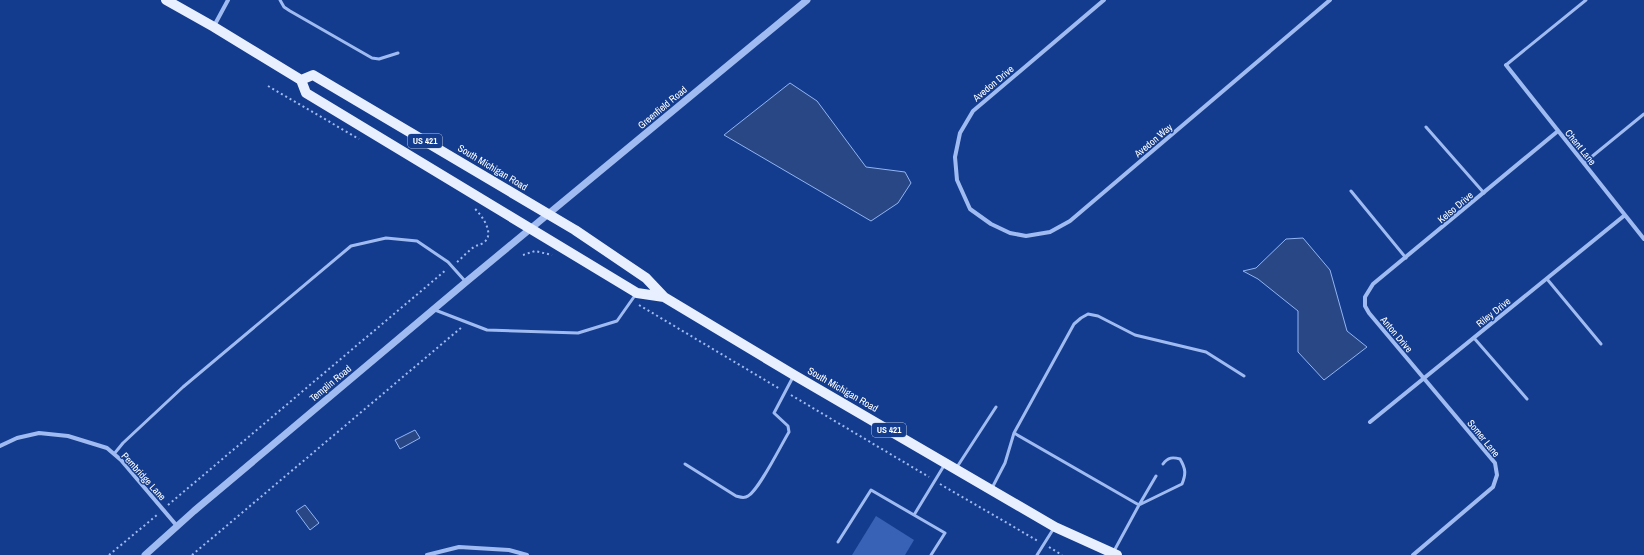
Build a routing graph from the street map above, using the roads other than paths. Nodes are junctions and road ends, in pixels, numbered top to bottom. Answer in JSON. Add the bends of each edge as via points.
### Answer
{"nodes":[{"id":1,"x":166,"y":0,"type":"edge"},
{"id":2,"x":228,"y":0,"type":"edge"},
{"id":3,"x":280,"y":0,"type":"edge"},
{"id":4,"x":807,"y":0,"type":"edge"},
{"id":5,"x":1104,"y":0,"type":"edge"},
{"id":6,"x":1330,"y":0,"type":"edge"},
{"id":7,"x":1586,"y":0,"type":"edge"},
{"id":8,"x":214,"y":27,"type":"junction"},
{"id":9,"x":398,"y":53,"type":"dead end"},
{"id":10,"x":1506,"y":65,"type":"joint"},
{"id":11,"x":301,"y":80,"type":"junction"},
{"id":12,"x":1644,"y":114,"type":"edge"},
{"id":13,"x":1426,"y":127,"type":"dead end"},
{"id":14,"x":1558,"y":131,"type":"junction"},
{"id":15,"x":1584,"y":163,"type":"junction"},
{"id":16,"x":1351,"y":191,"type":"dead end"},
{"id":17,"x":1484,"y":193,"type":"junction"},
{"id":18,"x":970,"y":209,"type":"joint"},
{"id":19,"x":549,"y":214,"type":"junction"},
{"id":20,"x":1625,"y":215,"type":"junction"},
{"id":21,"x":530,"y":229,"type":"junction"},
{"id":22,"x":1644,"y":239,"type":"edge"},
{"id":23,"x":1406,"y":258,"type":"junction"},
{"id":24,"x":1547,"y":279,"type":"junction"},
{"id":25,"x":466,"y":282,"type":"junction"},
{"id":26,"x":634,"y":297,"type":"junction"},
{"id":27,"x":664,"y":297,"type":"junction"},
{"id":28,"x":1365,"y":297,"type":"joint"},
{"id":29,"x":433,"y":310,"type":"junction"},
{"id":30,"x":1474,"y":338,"type":"junction"},
{"id":31,"x":1601,"y":344,"type":"dead end"},
{"id":32,"x":794,"y":375,"type":"junction"},
{"id":33,"x":1244,"y":376,"type":"dead end"},
{"id":34,"x":1424,"y":379,"type":"junction"},
{"id":35,"x":1527,"y":399,"type":"dead end"},
{"id":36,"x":996,"y":407,"type":"dead end"},
{"id":37,"x":1370,"y":422,"type":"dead end"},
{"id":38,"x":1014,"y":433,"type":"junction"},
{"id":39,"x":0,"y":446,"type":"edge"},
{"id":40,"x":114,"y":454,"type":"junction"},
{"id":41,"x":946,"y":463,"type":"junction"},
{"id":42,"x":685,"y":464,"type":"dead end"},
{"id":43,"x":1163,"y":464,"type":"dead end"},
{"id":44,"x":956,"y":469,"type":"junction"},
{"id":45,"x":1156,"y":476,"type":"dead end"},
{"id":46,"x":991,"y":489,"type":"junction"},
{"id":47,"x":1139,"y":505,"type":"junction"},
{"id":48,"x":914,"y":515,"type":"junction"},
{"id":49,"x":178,"y":526,"type":"junction"},
{"id":50,"x":1055,"y":527,"type":"junction"},
{"id":51,"x":838,"y":542,"type":"dead end"},
{"id":52,"x":1115,"y":554,"type":"edge"},
{"id":53,"x":146,"y":555,"type":"edge"},
{"id":54,"x":427,"y":555,"type":"edge"},
{"id":55,"x":527,"y":555,"type":"edge"},
{"id":56,"x":931,"y":555,"type":"edge"},
{"id":57,"x":1037,"y":555,"type":"edge"},
{"id":58,"x":1413,"y":555,"type":"edge"}],
"edges":[{"from":1,"to":8,"type":"main road","name":"South Michigan Road","number":"US 421"},
{"from":2,"to":8,"type":"street"},
{"from":3,"to":9,"type":"lane","via":[[284,8],[372,58],[380,60]]},
{"from":4,"to":19,"type":"street","name":"Greenfield Road"},
{"from":5,"to":18,"type":"street","name":"Avedon Drive","via":[[973,111],[960,133],[955,157],[957,180]]},
{"from":6,"to":18,"type":"street","name":"Avedon Way","via":[[1070,221],[1050,232],[1026,236],[1010,233],[991,224]]},
{"from":7,"to":10,"type":"lane"},
{"from":8,"to":11,"type":"main road","name":"South Michigan Road","number":"US 421"},
{"from":10,"to":14,"type":"street","name":"Chant Lane"},
{"from":11,"to":19,"type":"main road","name":"South Michigan Road","number":"US 421","via":[[313,75]]},
{"from":11,"to":21,"type":"main road","name":"South Michigan Road","number":"US 421","via":[[306,93]]},
{"from":12,"to":15,"type":"lane"},
{"from":13,"to":17,"type":"lane"},
{"from":14,"to":15,"type":"street","name":"Chant Lane"},
{"from":14,"to":17,"type":"street","name":"Kelso Drive"},
{"from":15,"to":20,"type":"street","name":"Chant Lane"},
{"from":16,"to":23,"type":"lane"},
{"from":17,"to":23,"type":"street","name":"Kelso Drive"},
{"from":19,"to":21,"type":"street","name":"Greenfield Road"},
{"from":19,"to":27,"type":"main road","name":"South Michigan Road","number":"US 421","via":[[646,278]]},
{"from":20,"to":22,"type":"street","name":"Chant Lane"},
{"from":20,"to":24,"type":"street","name":"Riley Drive"},
{"from":21,"to":25,"type":"street","name":"Templin Road"},
{"from":21,"to":26,"type":"main road","name":"South Michigan Road","number":"US 421"},
{"from":23,"to":28,"type":"street","name":"Kelso Drive","via":[[1373,284]]},
{"from":24,"to":30,"type":"street","name":"Riley Drive"},
{"from":24,"to":31,"type":"lane"},
{"from":25,"to":29,"type":"street","name":"Templin Road"},
{"from":25,"to":40,"type":"lane","via":[[448,262],[417,241],[386,238],[351,246],[184,387],[123,442]]},
{"from":26,"to":27,"type":"main road","name":"South Michigan Road","number":"US 421"},
{"from":26,"to":29,"type":"lane","via":[[617,321],[578,333],[487,330]]},
{"from":27,"to":32,"type":"main road","name":"South Michigan Road","number":"US 421"},
{"from":28,"to":34,"type":"street","name":"Anton Drive","via":[[1365,306],[1369,313]]},
{"from":29,"to":49,"type":"street","name":"Templin Road"},
{"from":30,"to":34,"type":"street","name":"Riley Drive"},
{"from":30,"to":35,"type":"lane"},
{"from":32,"to":41,"type":"main road","name":"South Michigan Road","number":"US 421"},
{"from":32,"to":42,"type":"lane","via":[[774,413],[788,426],[789,432],[749,496],[736,496]]},
{"from":33,"to":38,"type":"lane","via":[[1206,352],[1135,334],[1098,316],[1088,314],[1074,324]]},
{"from":34,"to":37,"type":"street","name":"Riley Drive"},
{"from":34,"to":58,"type":"street","name":"Somer Lane","via":[[1495,463],[1497,475],[1493,487]]},
{"from":36,"to":44,"type":"lane"},
{"from":38,"to":46,"type":"lane","via":[[1005,463]]},
{"from":38,"to":47,"type":"lane"},
{"from":39,"to":40,"type":"street","name":"Pembridge Lane","via":[[17,438],[39,433],[68,436],[107,448]]},
{"from":40,"to":49,"type":"street","name":"Pembridge Lane"},
{"from":41,"to":44,"type":"main road","name":"South Michigan Road","number":"US 421"},
{"from":41,"to":48,"type":"lane"},
{"from":43,"to":47,"type":"lane","via":[[1173,457],[1180,459],[1186,475],[1182,484]]},
{"from":44,"to":46,"type":"main road","name":"South Michigan Road","number":"US 421"},
{"from":45,"to":47,"type":"lane"},
{"from":46,"to":50,"type":"main road","name":"South Michigan Road","number":"US 421"},
{"from":47,"to":52,"type":"lane"},
{"from":48,"to":51,"type":"lane","via":[[872,490]]},
{"from":48,"to":56,"type":"lane","via":[[945,534]]},
{"from":49,"to":53,"type":"street","name":"Templin Road"},
{"from":50,"to":52,"type":"main road","name":"South Michigan Road","number":"US 421"},
{"from":50,"to":57,"type":"lane"},
{"from":54,"to":55,"type":"street","via":[[458,547],[509,550]]}]}
